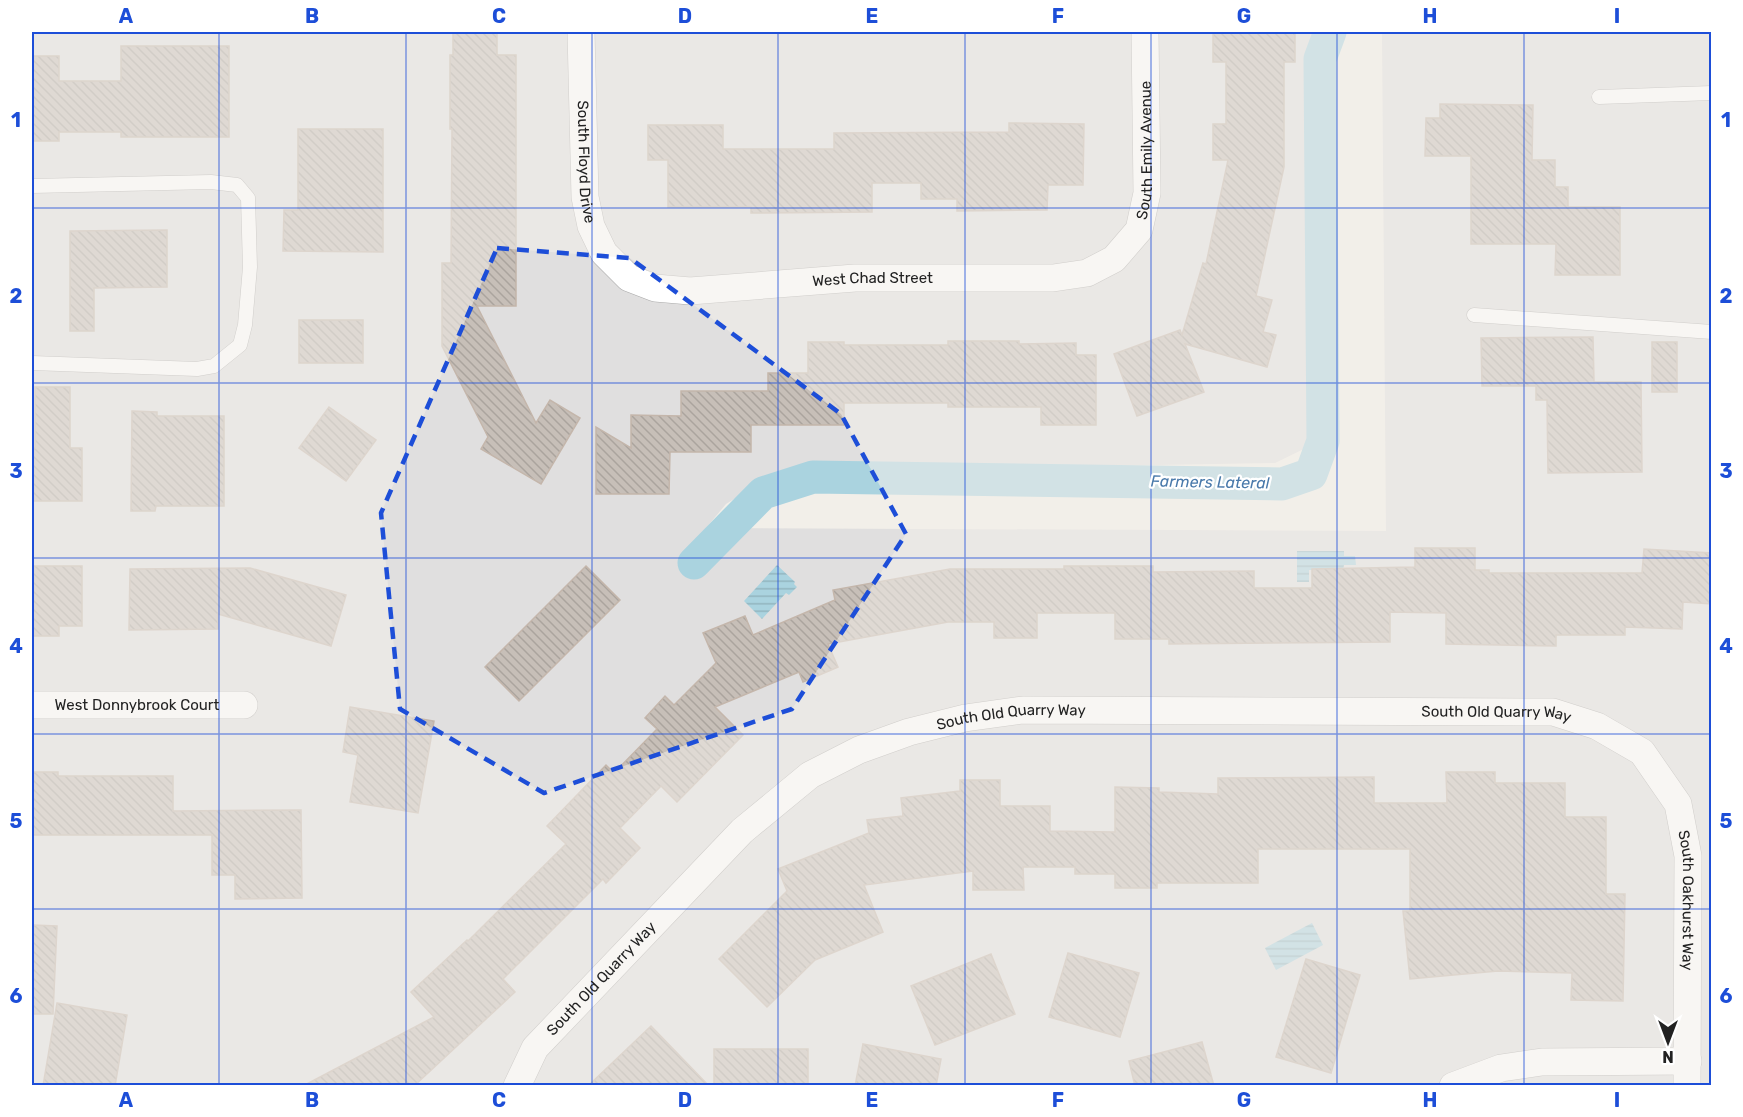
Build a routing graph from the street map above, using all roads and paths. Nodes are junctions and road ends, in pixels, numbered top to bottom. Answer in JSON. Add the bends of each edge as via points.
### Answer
{"nodes":[{"id":1,"x":581,"y":32,"type":"edge"},
{"id":2,"x":1145,"y":32,"type":"edge"},
{"id":3,"x":1712,"y":93,"type":"edge"},
{"id":4,"x":1599,"y":96,"type":"dead end"},
{"id":5,"x":32,"y":186,"type":"edge"},
{"id":6,"x":1114,"y":259,"type":"joint"},
{"id":7,"x":629,"y":278,"type":"joint"},
{"id":8,"x":1474,"y":315,"type":"dead end"},
{"id":9,"x":1712,"y":332,"type":"edge"},
{"id":10,"x":32,"y":363,"type":"edge"},
{"id":11,"x":32,"y":705,"type":"edge"},
{"id":12,"x":244,"y":705,"type":"dead end"},
{"id":13,"x":1642,"y":752,"type":"joint"},
{"id":14,"x":1688,"y":1073,"type":"edge"},
{"id":15,"x":517,"y":1086,"type":"edge"},
{"id":16,"x":1453,"y":1086,"type":"edge"}],
"edges":[{"from":1,"to":7,"type":"street","name":"South Floyd Drive","via":[[585,197],[591,226],[604,253]]},
{"from":2,"to":6,"type":"street","name":"South Emily Avenue","via":[[1147,193],[1139,230]]},
{"from":3,"to":4,"type":"lane"},
{"from":5,"to":10,"type":"lane","via":[[211,182],[237,185],[248,198],[250,267],[240,345],[214,366],[197,369]]},
{"from":6,"to":7,"type":"street","name":"West Chad Street","via":[[1087,273],[1053,278],[855,278],[690,291],[655,288]]},
{"from":8,"to":9,"type":"lane"},
{"from":11,"to":12,"type":"street","name":"West Donnybrook Court"},
{"from":13,"to":14,"type":"street","name":"South Oakhurst Way","via":[[1678,804],[1688,856]]},
{"from":13,"to":15,"type":"street","name":"South Old Quarry Way","via":[[1598,726],[1553,712],[1023,710],[965,718],[909,732],[859,750],[810,775],[742,831],[535,1047]]},
{"from":14,"to":16,"type":"street","name":"South Oakhurst Way","via":[[1542,1062],[1502,1068]]}]}
